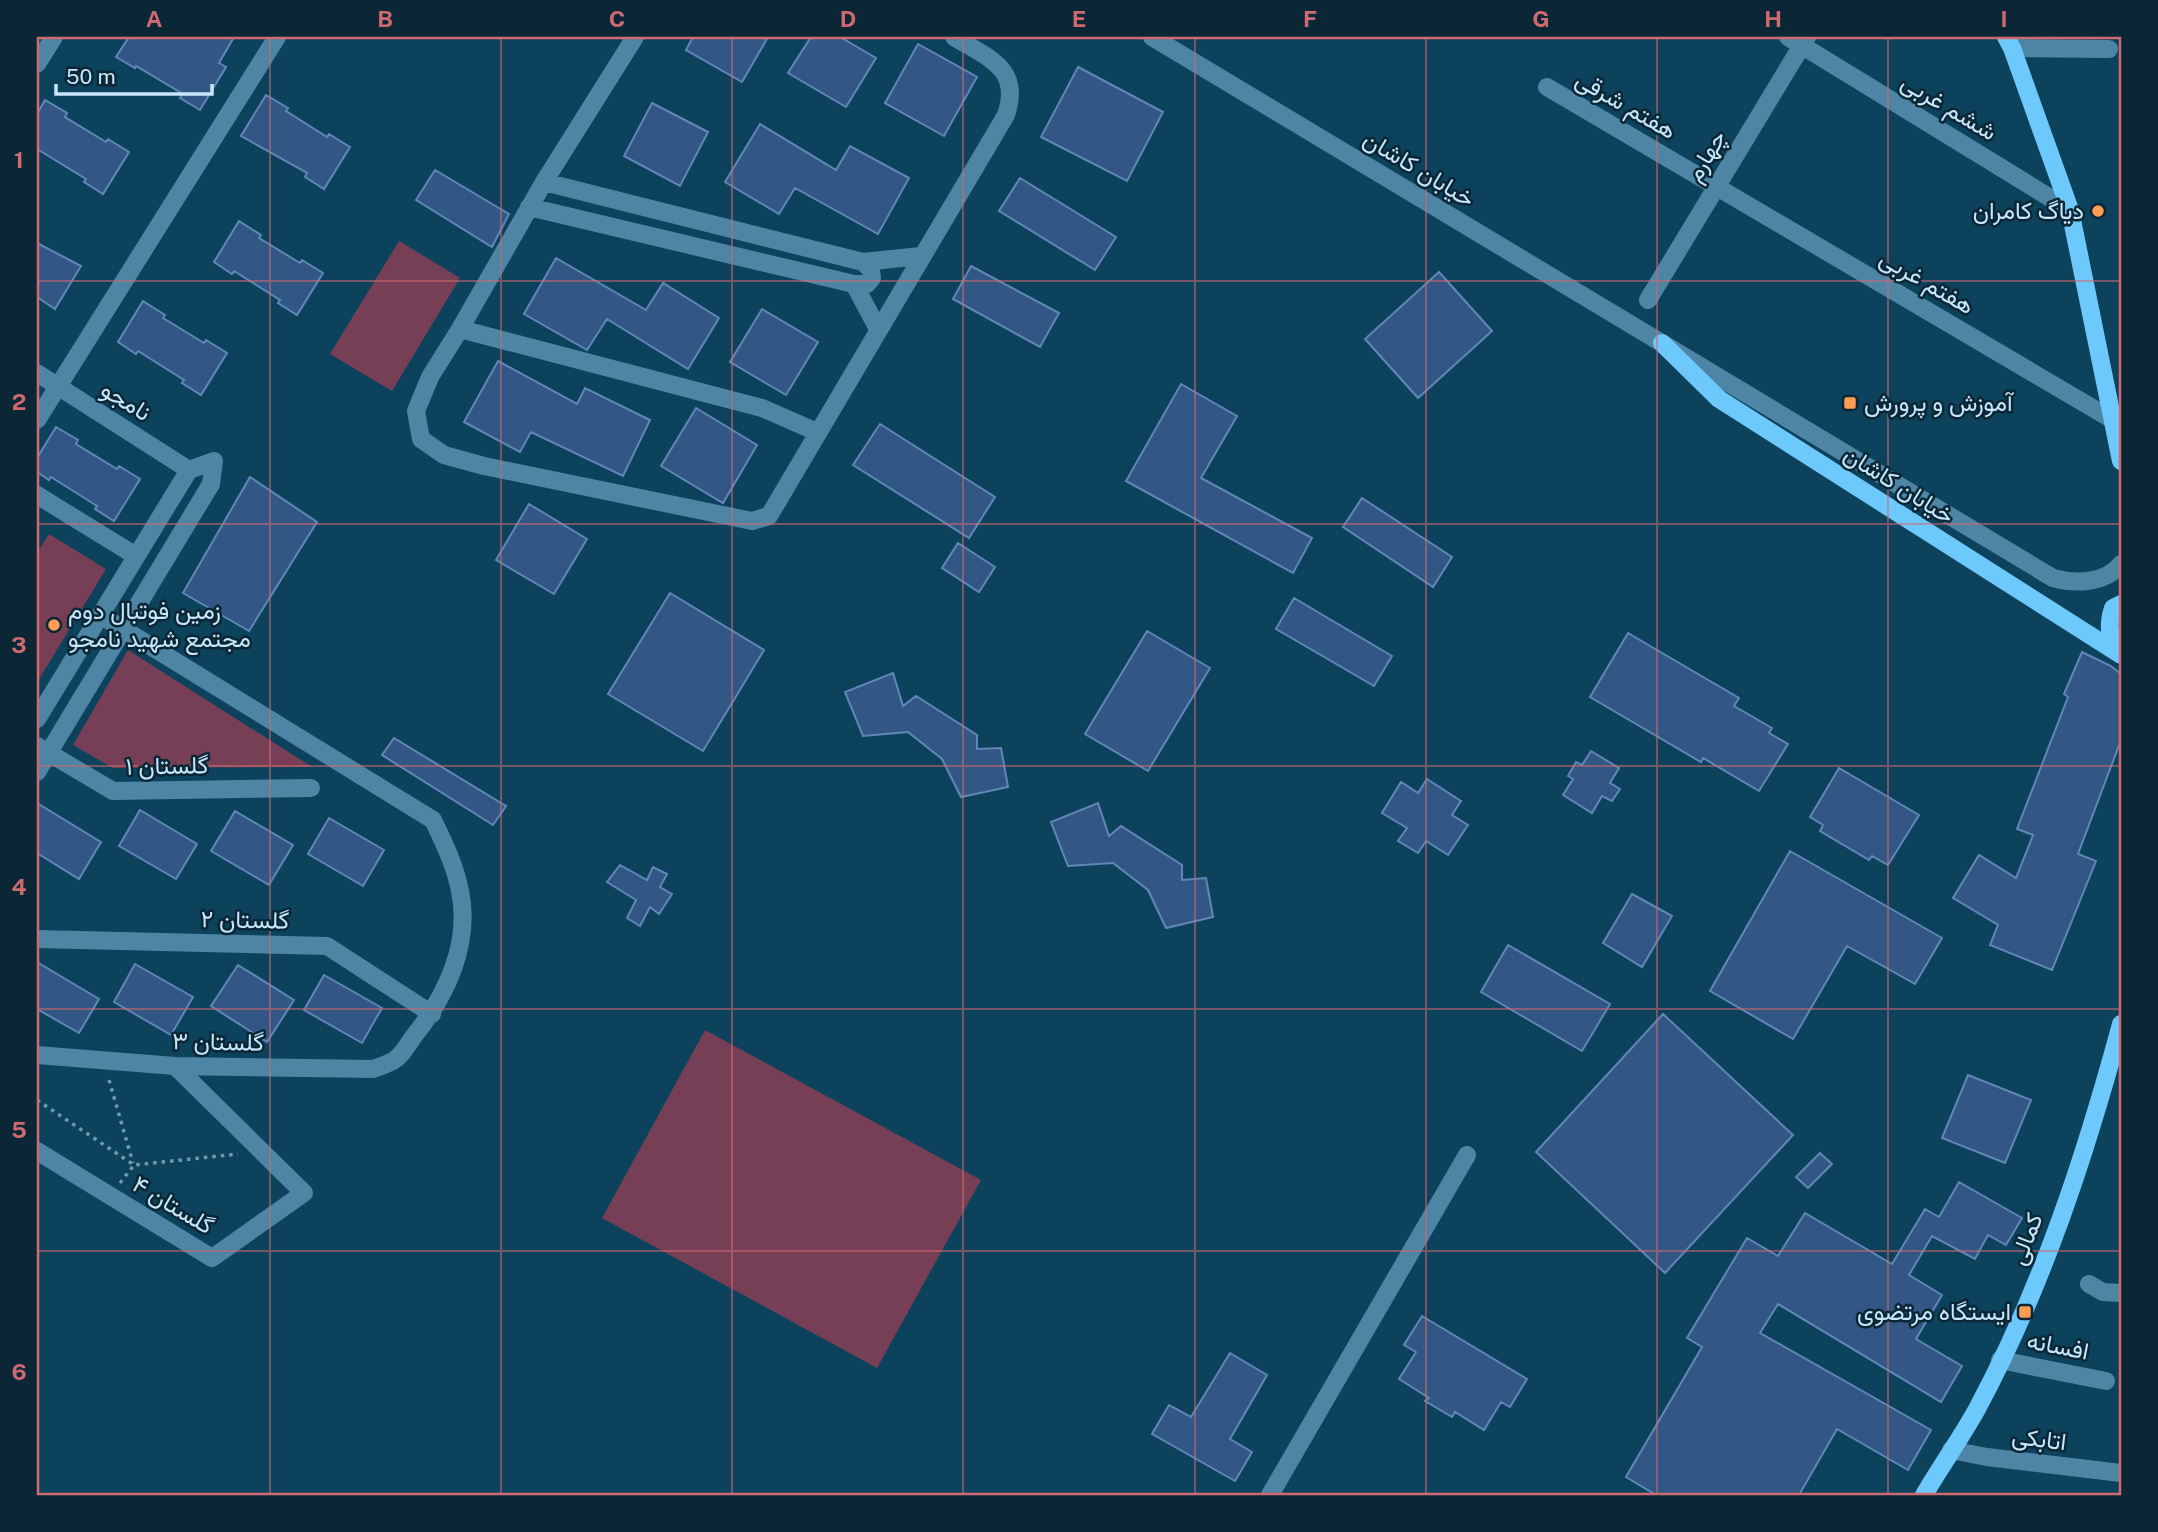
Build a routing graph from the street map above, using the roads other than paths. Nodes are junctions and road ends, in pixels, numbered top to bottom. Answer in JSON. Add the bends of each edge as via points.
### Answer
{"nodes":[{"id":1,"x":54,"y":37,"type":"edge"},
{"id":2,"x":277,"y":37,"type":"edge"},
{"id":3,"x":635,"y":37,"type":"edge"},
{"id":4,"x":954,"y":37,"type":"edge"},
{"id":5,"x":1152,"y":37,"type":"edge"},
{"id":6,"x":1799,"y":40,"type":"edge"},
{"id":7,"x":2009,"y":42,"type":"edge"},
{"id":8,"x":2109,"y":49,"type":"dead end"},
{"id":9,"x":37,"y":64,"type":"edge"},
{"id":10,"x":1547,"y":87,"type":"dead end"},
{"id":11,"x":544,"y":182,"type":"junction"},
{"id":12,"x":1716,"y":187,"type":"junction"},
{"id":13,"x":529,"y":207,"type":"junction"},
{"id":14,"x":2070,"y":210,"type":"junction"},
{"id":15,"x":921,"y":256,"type":"junction"},
{"id":16,"x":863,"y":262,"type":"junction"},
{"id":17,"x":854,"y":284,"type":"junction"},
{"id":18,"x":1648,"y":300,"type":"dead end"},
{"id":19,"x":460,"y":329,"type":"junction"},
{"id":20,"x":878,"y":329,"type":"junction"},
{"id":21,"x":1662,"y":343,"type":"junction"},
{"id":22,"x":37,"y":373,"type":"edge"},
{"id":23,"x":57,"y":386,"type":"junction"},
{"id":24,"x":37,"y":420,"type":"edge"},
{"id":25,"x":2113,"y":420,"type":"junction"},
{"id":26,"x":817,"y":432,"type":"junction"},
{"id":27,"x":2121,"y":461,"type":"edge"},
{"id":28,"x":189,"y":470,"type":"junction"},
{"id":29,"x":37,"y":495,"type":"edge"},
{"id":30,"x":136,"y":556,"type":"junction"},
{"id":31,"x":2121,"y":564,"type":"edge"},
{"id":32,"x":2121,"y":604,"type":"edge"},
{"id":33,"x":100,"y":615,"type":"junction"},
{"id":34,"x":122,"y":629,"type":"junction"},
{"id":35,"x":2121,"y":654,"type":"edge"},
{"id":36,"x":37,"y":719,"type":"edge"},
{"id":37,"x":42,"y":750,"type":"edge"},
{"id":38,"x":37,"y":772,"type":"edge"},
{"id":39,"x":311,"y":788,"type":"dead end"},
{"id":40,"x":37,"y":939,"type":"edge"},
{"id":41,"x":432,"y":1014,"type":"junction"},
{"id":42,"x":2121,"y":1024,"type":"edge"},
{"id":43,"x":37,"y":1055,"type":"edge"},
{"id":44,"x":175,"y":1066,"type":"junction"},
{"id":45,"x":37,"y":1151,"type":"edge"},
{"id":46,"x":1468,"y":1155,"type":"dead end"},
{"id":47,"x":2089,"y":1284,"type":"dead end"},
{"id":48,"x":2121,"y":1293,"type":"edge"},
{"id":49,"x":2000,"y":1360,"type":"junction"},
{"id":50,"x":2106,"y":1381,"type":"dead end"},
{"id":51,"x":1951,"y":1450,"type":"junction"},
{"id":52,"x":2121,"y":1474,"type":"edge"},
{"id":53,"x":1270,"y":1495,"type":"edge"},
{"id":54,"x":1924,"y":1495,"type":"edge"}],
"edges":[{"from":1,"to":9,"type":"street"},
{"from":2,"to":23,"type":"street"},
{"from":3,"to":11,"type":"street"},
{"from":4,"to":15,"type":"street","via":[[1002,66],[1011,99],[1006,115]]},
{"from":5,"to":21,"type":"street","name":"خیابان کاشان"},
{"from":6,"to":12,"type":"street","name":"چهارم"},
{"from":6,"to":14,"type":"street","name":"ششم غربی"},
{"from":7,"to":8,"type":"street"},
{"from":7,"to":14,"type":"main road"},
{"from":10,"to":12,"type":"street","name":"هفتم شرقی"},
{"from":11,"to":13,"type":"street"},
{"from":11,"to":16,"type":"street"},
{"from":12,"to":18,"type":"street","name":"چهارم"},
{"from":12,"to":25,"type":"street","name":"هفتم غربی"},
{"from":13,"to":17,"type":"street"},
{"from":13,"to":19,"type":"street"},
{"from":14,"to":25,"type":"main road"},
{"from":15,"to":16,"type":"street"},
{"from":15,"to":20,"type":"street"},
{"from":16,"to":17,"type":"street","via":[[872,278],[867,284]]},
{"from":17,"to":20,"type":"street"},
{"from":19,"to":26,"type":"street","via":[[762,408]]},
{"from":19,"to":26,"type":"street","via":[[430,377],[416,411],[421,439],[444,455],[752,521],[769,516]]},
{"from":20,"to":26,"type":"street"},
{"from":21,"to":31,"type":"street","name":"خیابان کاشان","via":[[2053,578],[2090,581]]},
{"from":21,"to":35,"type":"main road","name":"خیابان کاشان","via":[[1719,399]]},
{"from":22,"to":23,"type":"street","name":"نامجو"},
{"from":23,"to":24,"type":"street"},
{"from":23,"to":28,"type":"street","name":"نامجو"},
{"from":25,"to":27,"type":"main road"},
{"from":28,"to":30,"type":"street"},
{"from":28,"to":34,"type":"street","via":[[214,461],[211,484]]},
{"from":29,"to":30,"type":"street"},
{"from":30,"to":33,"type":"street"},
{"from":32,"to":35,"type":"main road","via":[[2113,608],[2108,623],[2110,638]]},
{"from":33,"to":34,"type":"street"},
{"from":33,"to":36,"type":"street"},
{"from":34,"to":37,"type":"street"},
{"from":34,"to":41,"type":"street","via":[[433,820],[452,860],[461,893],[462,926],[457,958]]},
{"from":37,"to":38,"type":"street"},
{"from":37,"to":39,"type":"street","name":"گلستان ۱","via":[[113,791]]},
{"from":40,"to":41,"type":"street","name":"گلستان ۲","via":[[327,946]]},
{"from":41,"to":44,"type":"street","name":"گلستان ۳","via":[[396,1060],[373,1069]]},
{"from":42,"to":49,"type":"main road","name":"کمالی","via":[[2094,1124],[2046,1260]]},
{"from":43,"to":44,"type":"street","name":"گلستان ۳"},
{"from":44,"to":45,"type":"street","name":"گلستان ۴","via":[[304,1193],[212,1258]]},
{"from":46,"to":53,"type":"street"},
{"from":47,"to":48,"type":"street","via":[[2103,1292]]},
{"from":49,"to":50,"type":"street","name":"افسانه"},
{"from":49,"to":51,"type":"main road","name":"کمالی"},
{"from":51,"to":52,"type":"street","name":"اتابکی"},
{"from":51,"to":54,"type":"main road","name":"کمالی"}]}
